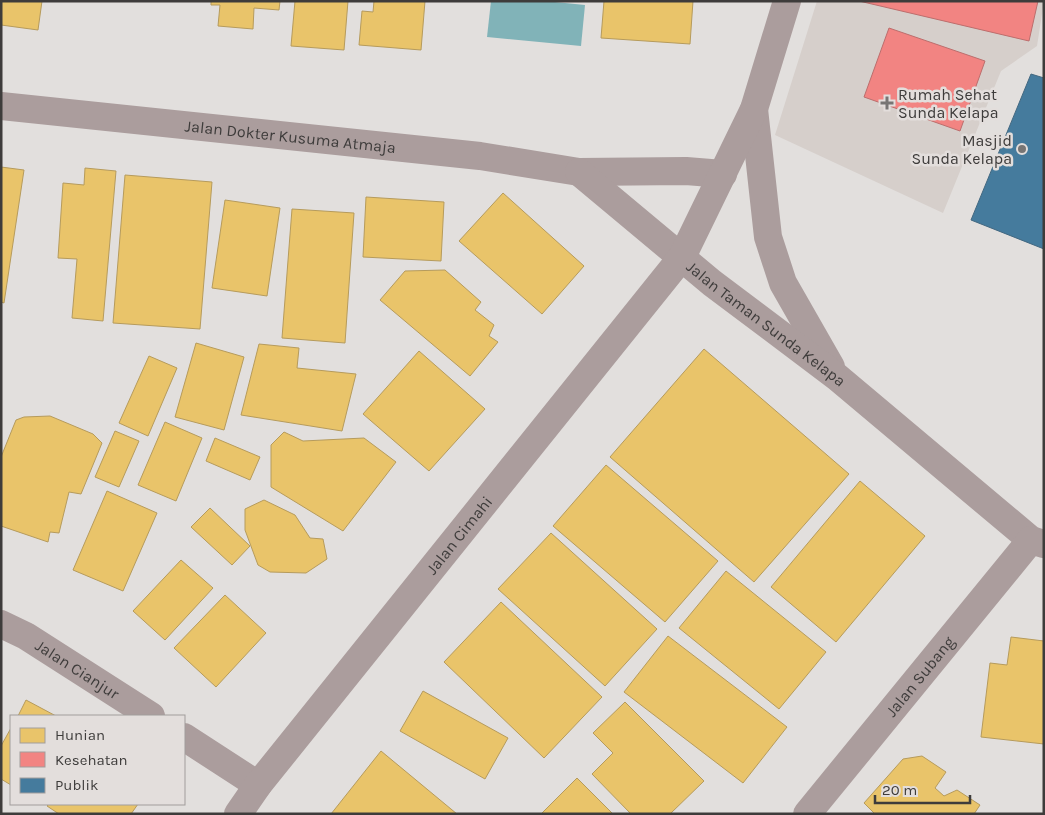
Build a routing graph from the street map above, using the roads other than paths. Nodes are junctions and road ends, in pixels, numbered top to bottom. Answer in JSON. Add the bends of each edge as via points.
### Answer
{"nodes":[{"id":1,"x":787,"y":1,"type":"edge"},
{"id":2,"x":1,"y":106,"type":"edge"},
{"id":3,"x":754,"y":109,"type":"junction"},
{"id":4,"x":578,"y":172,"type":"junction"},
{"id":5,"x":723,"y":174,"type":"junction"},
{"id":6,"x":682,"y":256,"type":"junction"},
{"id":7,"x":837,"y":377,"type":"junction"},
{"id":8,"x":1038,"y":542,"type":"edge"},
{"id":9,"x":1,"y":624,"type":"edge"},
{"id":10,"x":149,"y":715,"type":"edge"},
{"id":11,"x":185,"y":738,"type":"edge"},
{"id":12,"x":258,"y":785,"type":"junction"},
{"id":13,"x":238,"y":814,"type":"edge"},
{"id":14,"x":806,"y":814,"type":"edge"}],
"edges":[{"from":1,"to":3,"type":"street","name":"Jalan Taman Sunda Kelapa"},
{"from":2,"to":4,"type":"street","name":"Jalan Dokter Kusuma Atmaja","via":[[480,156]]},
{"from":3,"to":5,"type":"street","name":"Jalan Taman Sunda Kelapa"},
{"from":3,"to":7,"type":"street","via":[[768,237],[783,283]]},
{"from":4,"to":5,"type":"street","name":"Jalan Dokter Kusuma Atmaja"},
{"from":4,"to":6,"type":"street","via":[[655,238]]},
{"from":5,"to":6,"type":"street","name":"Jalan Taman Sunda Kelapa"},
{"from":6,"to":7,"type":"street","name":"Jalan Taman Sunda Kelapa","via":[[712,283]]},
{"from":6,"to":12,"type":"street","name":"Jalan Cimahi"},
{"from":7,"to":8,"type":"street","name":"Jalan Taman Sunda Kelapa"},
{"from":8,"to":14,"type":"street","name":"Jalan Subang"},
{"from":9,"to":10,"type":"street","name":"Jalan Cianjur","via":[[26,636]]},
{"from":11,"to":12,"type":"street"},
{"from":12,"to":13,"type":"street","name":"Jalan Cimahi"}]}
